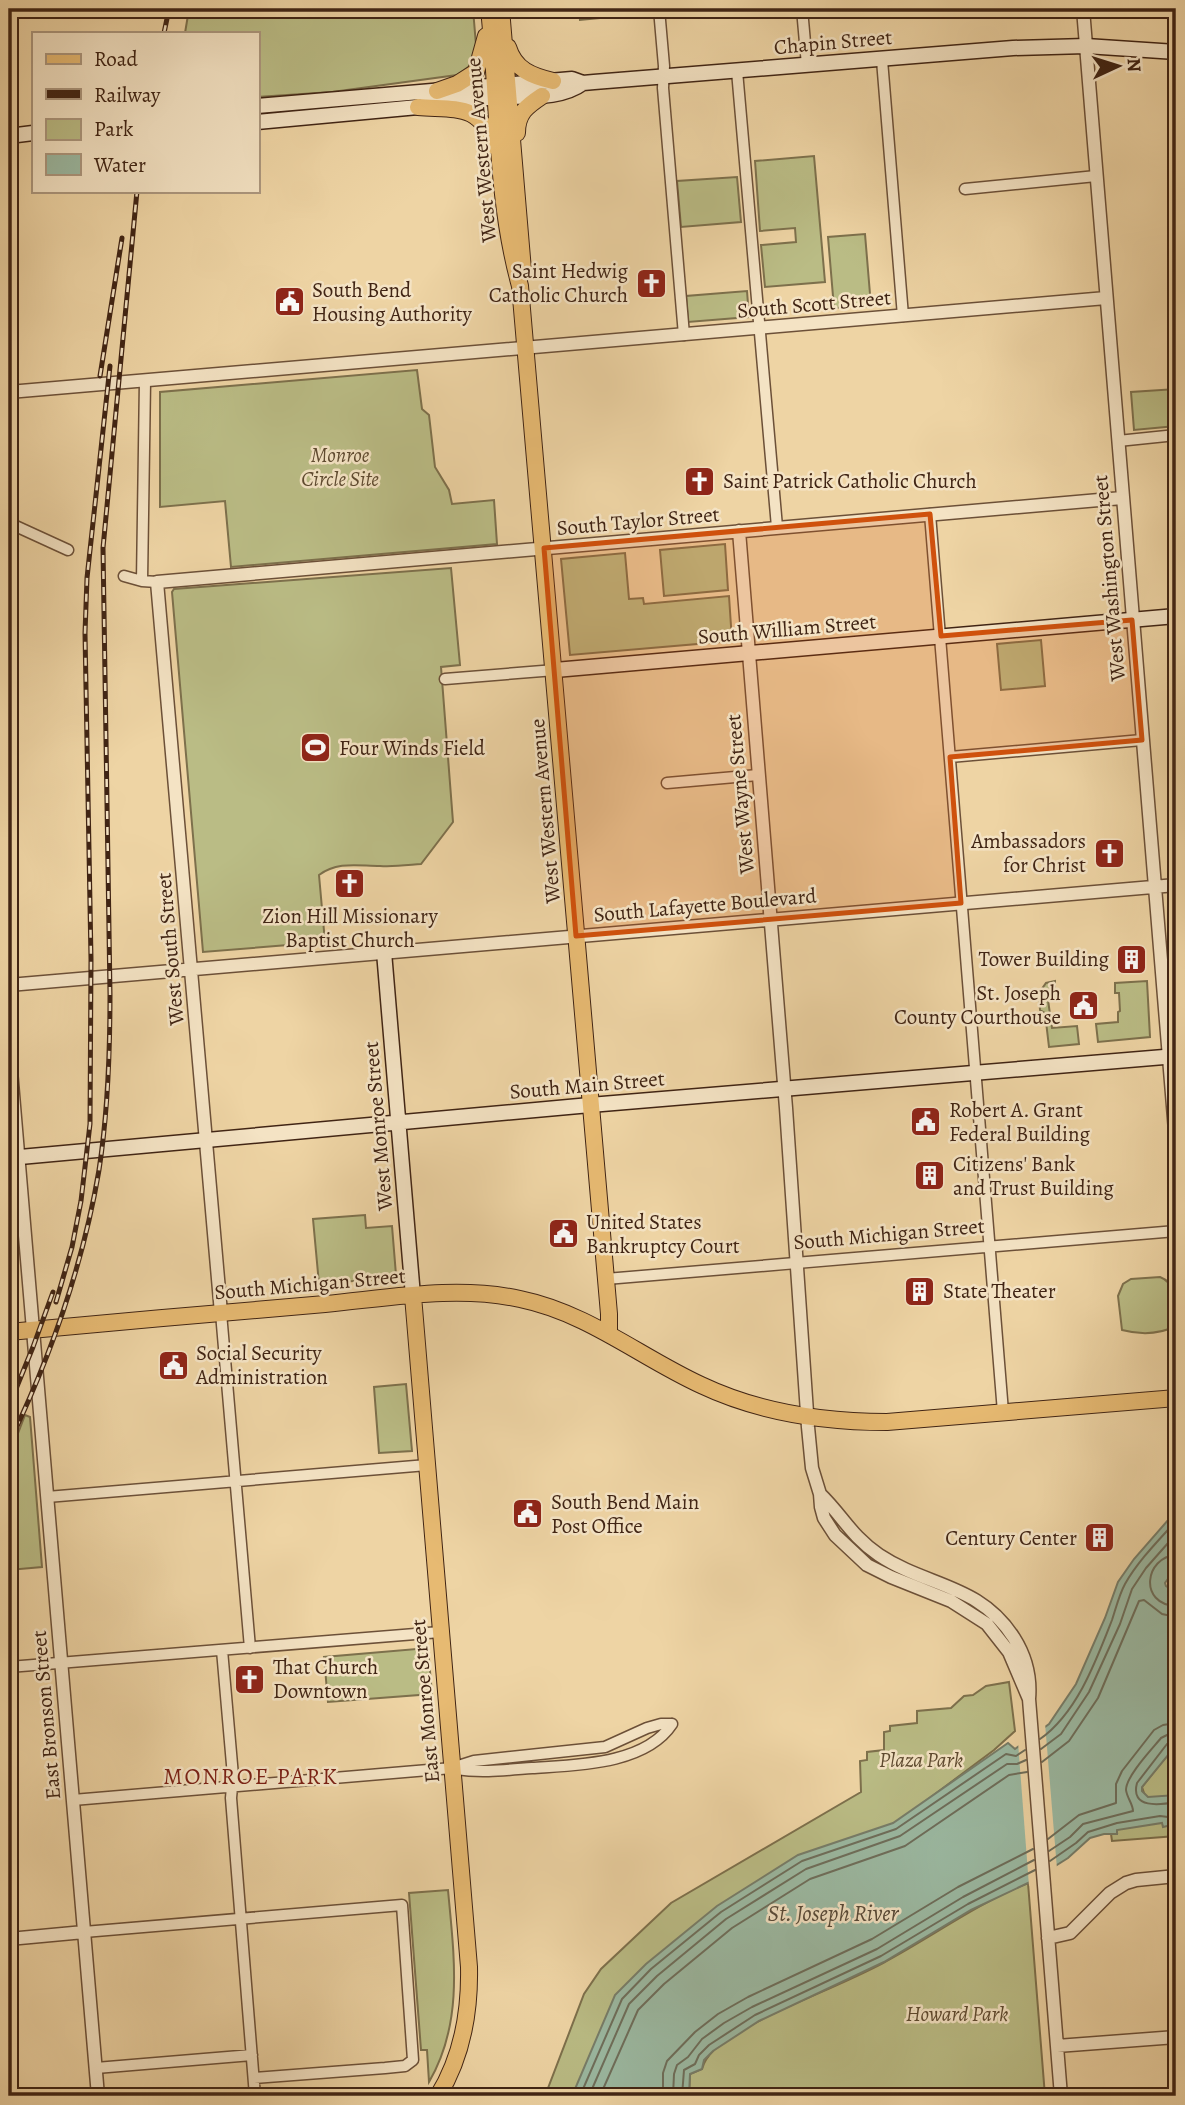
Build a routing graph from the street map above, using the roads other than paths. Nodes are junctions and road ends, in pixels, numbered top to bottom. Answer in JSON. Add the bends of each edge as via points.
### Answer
{"nodes":[{"id":1,"x":659,"y":9,"type":"edge"},
{"id":2,"x":802,"y":9,"type":"edge"},
{"id":3,"x":1083,"y":9,"type":"edge"},
{"id":4,"x":493,"y":11,"type":"edge"},
{"id":5,"x":502,"y":29,"type":"junction"},
{"id":6,"x":1086,"y":46,"type":"junction"},
{"id":7,"x":1176,"y":52,"type":"edge"},
{"id":8,"x":882,"y":60,"type":"junction"},
{"id":9,"x":807,"y":65,"type":"junction"},
{"id":10,"x":737,"y":71,"type":"junction"},
{"id":11,"x":664,"y":77,"type":"junction"},
{"id":12,"x":553,"y":82,"type":"junction"},
{"id":13,"x":583,"y":83,"type":"junction"},
{"id":14,"x":437,"y":91,"type":"junction"},
{"id":15,"x":502,"y":92,"type":"junction"},
{"id":16,"x":542,"y":96,"type":"junction"},
{"id":17,"x":259,"y":106,"type":"edge"},
{"id":18,"x":418,"y":107,"type":"junction"},
{"id":19,"x":259,"y":122,"type":"edge"},
{"id":20,"x":32,"y":133,"type":"edge"},
{"id":21,"x":9,"y":136,"type":"edge"},
{"id":22,"x":1096,"y":176,"type":"junction"},
{"id":23,"x":508,"y":177,"type":"junction"},
{"id":24,"x":965,"y":189,"type":"dead end"},
{"id":25,"x":1106,"y":298,"type":"junction"},
{"id":26,"x":903,"y":316,"type":"junction"},
{"id":27,"x":760,"y":329,"type":"junction"},
{"id":28,"x":684,"y":335,"type":"junction"},
{"id":29,"x":526,"y":348,"type":"junction"},
{"id":30,"x":145,"y":381,"type":"junction"},
{"id":31,"x":9,"y":391,"type":"edge"},
{"id":32,"x":1176,"y":435,"type":"edge"},
{"id":33,"x":1118,"y":441,"type":"junction"},
{"id":34,"x":1122,"y":498,"type":"junction"},
{"id":35,"x":930,"y":514,"type":"junction"},
{"id":36,"x":9,"y":523,"type":"edge"},
{"id":37,"x":777,"y":527,"type":"junction"},
{"id":38,"x":739,"y":531,"type":"junction"},
{"id":39,"x":544,"y":548,"type":"junction"},
{"id":40,"x":68,"y":550,"type":"dead end"},
{"id":41,"x":124,"y":576,"type":"dead end"},
{"id":42,"x":142,"y":581,"type":"junction"},
{"id":43,"x":157,"y":582,"type":"junction"},
{"id":44,"x":1176,"y":616,"type":"edge"},
{"id":45,"x":1132,"y":620,"type":"junction"},
{"id":46,"x":941,"y":636,"type":"junction"},
{"id":47,"x":748,"y":653,"type":"junction"},
{"id":48,"x":555,"y":670,"type":"junction"},
{"id":49,"x":445,"y":679,"type":"dead end"},
{"id":50,"x":1142,"y":740,"type":"junction"},
{"id":51,"x":950,"y":757,"type":"junction"},
{"id":52,"x":758,"y":775,"type":"junction"},
{"id":53,"x":667,"y":783,"type":"dead end"},
{"id":54,"x":1176,"y":885,"type":"edge"},
{"id":55,"x":1154,"y":887,"type":"junction"},
{"id":56,"x":961,"y":903,"type":"junction"},
{"id":57,"x":771,"y":919,"type":"junction"},
{"id":58,"x":576,"y":936,"type":"junction"},
{"id":59,"x":384,"y":952,"type":"junction"},
{"id":60,"x":190,"y":969,"type":"junction"},
{"id":61,"x":9,"y":985,"type":"edge"},
{"id":62,"x":9,"y":1047,"type":"edge"},
{"id":63,"x":1172,"y":1057,"type":"edge"},
{"id":64,"x":975,"y":1073,"type":"junction"},
{"id":65,"x":784,"y":1089,"type":"junction"},
{"id":66,"x":590,"y":1105,"type":"junction"},
{"id":67,"x":398,"y":1122,"type":"junction"},
{"id":68,"x":1176,"y":1138,"type":"edge"},
{"id":69,"x":207,"y":1141,"type":"junction"},
{"id":70,"x":1176,"y":1143,"type":"edge"},
{"id":71,"x":13,"y":1157,"type":"edge"},
{"id":72,"x":1176,"y":1230,"type":"edge"},
{"id":73,"x":990,"y":1246,"type":"junction"},
{"id":74,"x":798,"y":1263,"type":"junction"},
{"id":75,"x":606,"y":1279,"type":"junction"},
{"id":76,"x":413,"y":1296,"type":"junction"},
{"id":77,"x":221,"y":1313,"type":"junction"},
{"id":78,"x":33,"y":1329,"type":"junction"},
{"id":79,"x":9,"y":1332,"type":"edge"},
{"id":80,"x":608,"y":1333,"type":"junction"},
{"id":81,"x":1176,"y":1398,"type":"edge"},
{"id":82,"x":1003,"y":1412,"type":"junction"},
{"id":83,"x":808,"y":1417,"type":"junction"},
{"id":84,"x":427,"y":1465,"type":"junction"},
{"id":85,"x":236,"y":1481,"type":"junction"},
{"id":86,"x":47,"y":1497,"type":"junction"},
{"id":87,"x":440,"y":1632,"type":"junction"},
{"id":88,"x":250,"y":1647,"type":"junction"},
{"id":89,"x":222,"y":1650,"type":"junction"},
{"id":90,"x":61,"y":1663,"type":"junction"},
{"id":91,"x":9,"y":1667,"type":"edge"},
{"id":92,"x":452,"y":1768,"type":"junction"},
{"id":93,"x":231,"y":1787,"type":"junction"},
{"id":94,"x":73,"y":1800,"type":"junction"},
{"id":95,"x":1176,"y":1876,"type":"edge"},
{"id":96,"x":241,"y":1919,"type":"junction"},
{"id":97,"x":84,"y":1932,"type":"junction"},
{"id":98,"x":1048,"y":1938,"type":"junction"},
{"id":99,"x":9,"y":1939,"type":"edge"},
{"id":100,"x":1176,"y":2037,"type":"edge"},
{"id":101,"x":1057,"y":2046,"type":"junction"},
{"id":102,"x":252,"y":2055,"type":"junction"},
{"id":103,"x":96,"y":2068,"type":"junction"},
{"id":104,"x":254,"y":2078,"type":"junction"},
{"id":105,"x":98,"y":2096,"type":"edge"},
{"id":106,"x":255,"y":2096,"type":"edge"},
{"id":107,"x":438,"y":2096,"type":"edge"},
{"id":108,"x":1061,"y":2096,"type":"edge"}],
"edges":[{"from":1,"to":11,"type":"street"},
{"from":2,"to":9,"type":"street"},
{"from":3,"to":6,"type":"street","name":"West Washington Street"},
{"from":4,"to":5,"type":"main road","name":"West Western Avenue"},
{"from":4,"to":14,"type":"main road","via":[[476,72]]},
{"from":4,"to":15,"type":"main road","name":"West Western Avenue"},
{"from":5,"to":12,"type":"main road","via":[[516,64]]},
{"from":5,"to":15,"type":"main road","name":"West Western Avenue"},
{"from":6,"to":7,"type":"main road","name":"Chapin Street"},
{"from":6,"to":8,"type":"main road","name":"Chapin Street"},
{"from":6,"to":22,"type":"street","name":"West Washington Street"},
{"from":8,"to":9,"type":"main road","name":"Chapin Street"},
{"from":8,"to":26,"type":"street"},
{"from":9,"to":10,"type":"main road","name":"Chapin Street"},
{"from":10,"to":11,"type":"main road","name":"Chapin Street"},
{"from":10,"to":27,"type":"street"},
{"from":11,"to":13,"type":"main road","name":"Chapin Street"},
{"from":11,"to":28,"type":"street"},
{"from":12,"to":13,"type":"main road","name":"Chapin Street","via":[[572,79]]},
{"from":12,"to":15,"type":"main road","name":"Chapin Street"},
{"from":13,"to":16,"type":"main road","name":"Chapin Street","via":[[574,90]]},
{"from":14,"to":15,"type":"main road","name":"Chapin Street"},
{"from":14,"to":17,"type":"main road","name":"Chapin Street"},
{"from":15,"to":16,"type":"main road","name":"Chapin Street"},
{"from":15,"to":18,"type":"main road","name":"Chapin Street"},
{"from":15,"to":23,"type":"main road","name":"West Western Avenue"},
{"from":16,"to":23,"type":"main road","via":[[527,104],[519,116],[518,167]]},
{"from":18,"to":19,"type":"main road","name":"Chapin Street"},
{"from":18,"to":23,"type":"main road","via":[[461,111],[480,118]]},
{"from":20,"to":21,"type":"main road"},
{"from":22,"to":24,"type":"street"},
{"from":22,"to":25,"type":"street","name":"West Washington Street"},
{"from":23,"to":29,"type":"main road","name":"West Western Avenue","via":[[510,249],[520,286]]},
{"from":25,"to":26,"type":"street","name":"South Scott Street"},
{"from":25,"to":33,"type":"street","name":"West Washington Street"},
{"from":26,"to":27,"type":"street","name":"South Scott Street"},
{"from":27,"to":28,"type":"street","name":"South Scott Street"},
{"from":27,"to":37,"type":"street"},
{"from":28,"to":29,"type":"street","name":"South Scott Street"},
{"from":29,"to":30,"type":"street","name":"South Scott Street"},
{"from":29,"to":39,"type":"main road","name":"West Western Avenue"},
{"from":30,"to":31,"type":"street"},
{"from":30,"to":42,"type":"street"},
{"from":32,"to":33,"type":"street"},
{"from":33,"to":34,"type":"street","name":"West Washington Street"},
{"from":34,"to":35,"type":"street","name":"South Taylor Street"},
{"from":34,"to":45,"type":"street","name":"West Washington Street"},
{"from":35,"to":37,"type":"street","name":"South Taylor Street"},
{"from":35,"to":46,"type":"street"},
{"from":36,"to":40,"type":"street"},
{"from":37,"to":38,"type":"street","name":"South Taylor Street"},
{"from":38,"to":39,"type":"street","name":"South Taylor Street"},
{"from":38,"to":47,"type":"street","name":"West Wayne Street"},
{"from":39,"to":43,"type":"street","name":"South Taylor Street"},
{"from":39,"to":48,"type":"main road","name":"West Western Avenue"},
{"from":41,"to":42,"type":"street"},
{"from":42,"to":43,"type":"street"},
{"from":43,"to":60,"type":"street","name":"West South Street"},
{"from":44,"to":45,"type":"main road","name":"South William Street"},
{"from":45,"to":46,"type":"main road","name":"South William Street"},
{"from":45,"to":50,"type":"street","name":"West Washington Street"},
{"from":46,"to":47,"type":"main road","name":"South William Street"},
{"from":46,"to":51,"type":"street"},
{"from":47,"to":48,"type":"main road","name":"South William Street"},
{"from":47,"to":52,"type":"street","name":"West Wayne Street"},
{"from":48,"to":49,"type":"street","name":"South William Street"},
{"from":48,"to":58,"type":"main road","name":"West Western Avenue"},
{"from":50,"to":51,"type":"street"},
{"from":50,"to":55,"type":"street","name":"West Washington Street"},
{"from":51,"to":56,"type":"street"},
{"from":52,"to":53,"type":"street"},
{"from":52,"to":57,"type":"street","name":"West Wayne Street"},
{"from":54,"to":55,"type":"street","name":"South Lafayette Boulevard"},
{"from":55,"to":56,"type":"street","name":"South Lafayette Boulevard"},
{"from":55,"to":63,"type":"street","name":"West Washington Street"},
{"from":56,"to":57,"type":"street","name":"South Lafayette Boulevard"},
{"from":56,"to":64,"type":"street"},
{"from":57,"to":58,"type":"street","name":"South Lafayette Boulevard"},
{"from":57,"to":65,"type":"street","name":"West Wayne Street"},
{"from":58,"to":59,"type":"street","name":"South Lafayette Boulevard"},
{"from":58,"to":66,"type":"main road","name":"West Western Avenue"},
{"from":59,"to":60,"type":"street","name":"South Lafayette Boulevard"},
{"from":59,"to":67,"type":"main road","name":"West Monroe Street"},
{"from":60,"to":61,"type":"street","name":"South Lafayette Boulevard"},
{"from":60,"to":69,"type":"street","name":"West South Street"},
{"from":62,"to":71,"type":"street","name":"East Bronson Street"},
{"from":63,"to":64,"type":"main road","name":"South Main Street"},
{"from":63,"to":68,"type":"street","name":"West Washington Street"},
{"from":64,"to":65,"type":"main road","name":"South Main Street"},
{"from":64,"to":73,"type":"street"},
{"from":65,"to":66,"type":"main road","name":"South Main Street"},
{"from":65,"to":74,"type":"street","name":"West Wayne Street"},
{"from":66,"to":67,"type":"main road","name":"South Main Street"},
{"from":66,"to":75,"type":"main road","name":"West Western Avenue"},
{"from":67,"to":69,"type":"main road","name":"South Main Street"},
{"from":67,"to":76,"type":"main road","name":"West Monroe Street"},
{"from":68,"to":70,"type":"street","name":"West Washington Street"},
{"from":69,"to":71,"type":"main road","name":"South Main Street"},
{"from":69,"to":77,"type":"street","name":"West South Street"},
{"from":71,"to":78,"type":"street","name":"East Bronson Street"},
{"from":72,"to":73,"type":"street","name":"South Michigan Street"},
{"from":73,"to":74,"type":"street","name":"South Michigan Street"},
{"from":73,"to":82,"type":"street"},
{"from":74,"to":75,"type":"street","name":"South Michigan Street"},
{"from":74,"to":83,"type":"street","name":"West Wayne Street"},
{"from":75,"to":80,"type":"main road","name":"West Western Avenue"},
{"from":76,"to":77,"type":"main road","name":"South Michigan Street"},
{"from":76,"to":80,"type":"main road","name":"South Michigan Street","via":[[463,1293],[519,1298]]},
{"from":76,"to":84,"type":"main road","name":"East Monroe Street"},
{"from":77,"to":78,"type":"main road","name":"South Michigan Street"},
{"from":77,"to":85,"type":"street"},
{"from":78,"to":79,"type":"main road","name":"South Michigan Street"},
{"from":78,"to":86,"type":"street","name":"East Bronson Street"},
{"from":80,"to":83,"type":"main road","name":"South Michigan Street","via":[[709,1389]]},
{"from":81,"to":82,"type":"main road","name":"South Michigan Street"},
{"from":82,"to":83,"type":"main road","name":"South Michigan Street","via":[[887,1422]]},
{"from":83,"to":98,"type":"street","name":"West Wayne Street","via":[[820,1494],[849,1530],[898,1566],[965,1593],[996,1614],[1026,1661]]},
{"from":84,"to":85,"type":"street"},
{"from":84,"to":87,"type":"main road","name":"East Monroe Street"},
{"from":85,"to":86,"type":"street"},
{"from":85,"to":88,"type":"street"},
{"from":86,"to":90,"type":"street","name":"East Bronson Street"},
{"from":87,"to":88,"type":"street"},
{"from":87,"to":92,"type":"main road","name":"East Monroe Street"},
{"from":88,"to":89,"type":"street"},
{"from":89,"to":90,"type":"street"},
{"from":89,"to":93,"type":"street"},
{"from":90,"to":91,"type":"street"},
{"from":90,"to":94,"type":"street","name":"East Bronson Street"},
{"from":92,"to":92,"type":"street","via":[[474,1772],[608,1760],[657,1740],[671,1724],[647,1728],[605,1747],[474,1761]]},
{"from":92,"to":93,"type":"street"},
{"from":92,"to":107,"type":"main road","name":"East Monroe Street","via":[[468,1999],[462,2039]]},
{"from":93,"to":94,"type":"street"},
{"from":93,"to":96,"type":"street"},
{"from":94,"to":97,"type":"street","name":"East Bronson Street"},
{"from":95,"to":98,"type":"street","via":[[1126,1883],[1105,1897],[1070,1933]]},
{"from":96,"to":97,"type":"street"},
{"from":96,"to":102,"type":"street"},
{"from":96,"to":104,"type":"street","via":[[402,1905],[414,2055],[410,2063]]},
{"from":97,"to":99,"type":"street"},
{"from":97,"to":103,"type":"street","name":"East Bronson Street"},
{"from":98,"to":101,"type":"street"},
{"from":100,"to":101,"type":"street"},
{"from":101,"to":108,"type":"street"},
{"from":102,"to":103,"type":"street"},
{"from":102,"to":104,"type":"street"},
{"from":103,"to":105,"type":"street","name":"East Bronson Street"},
{"from":104,"to":106,"type":"street"}]}
